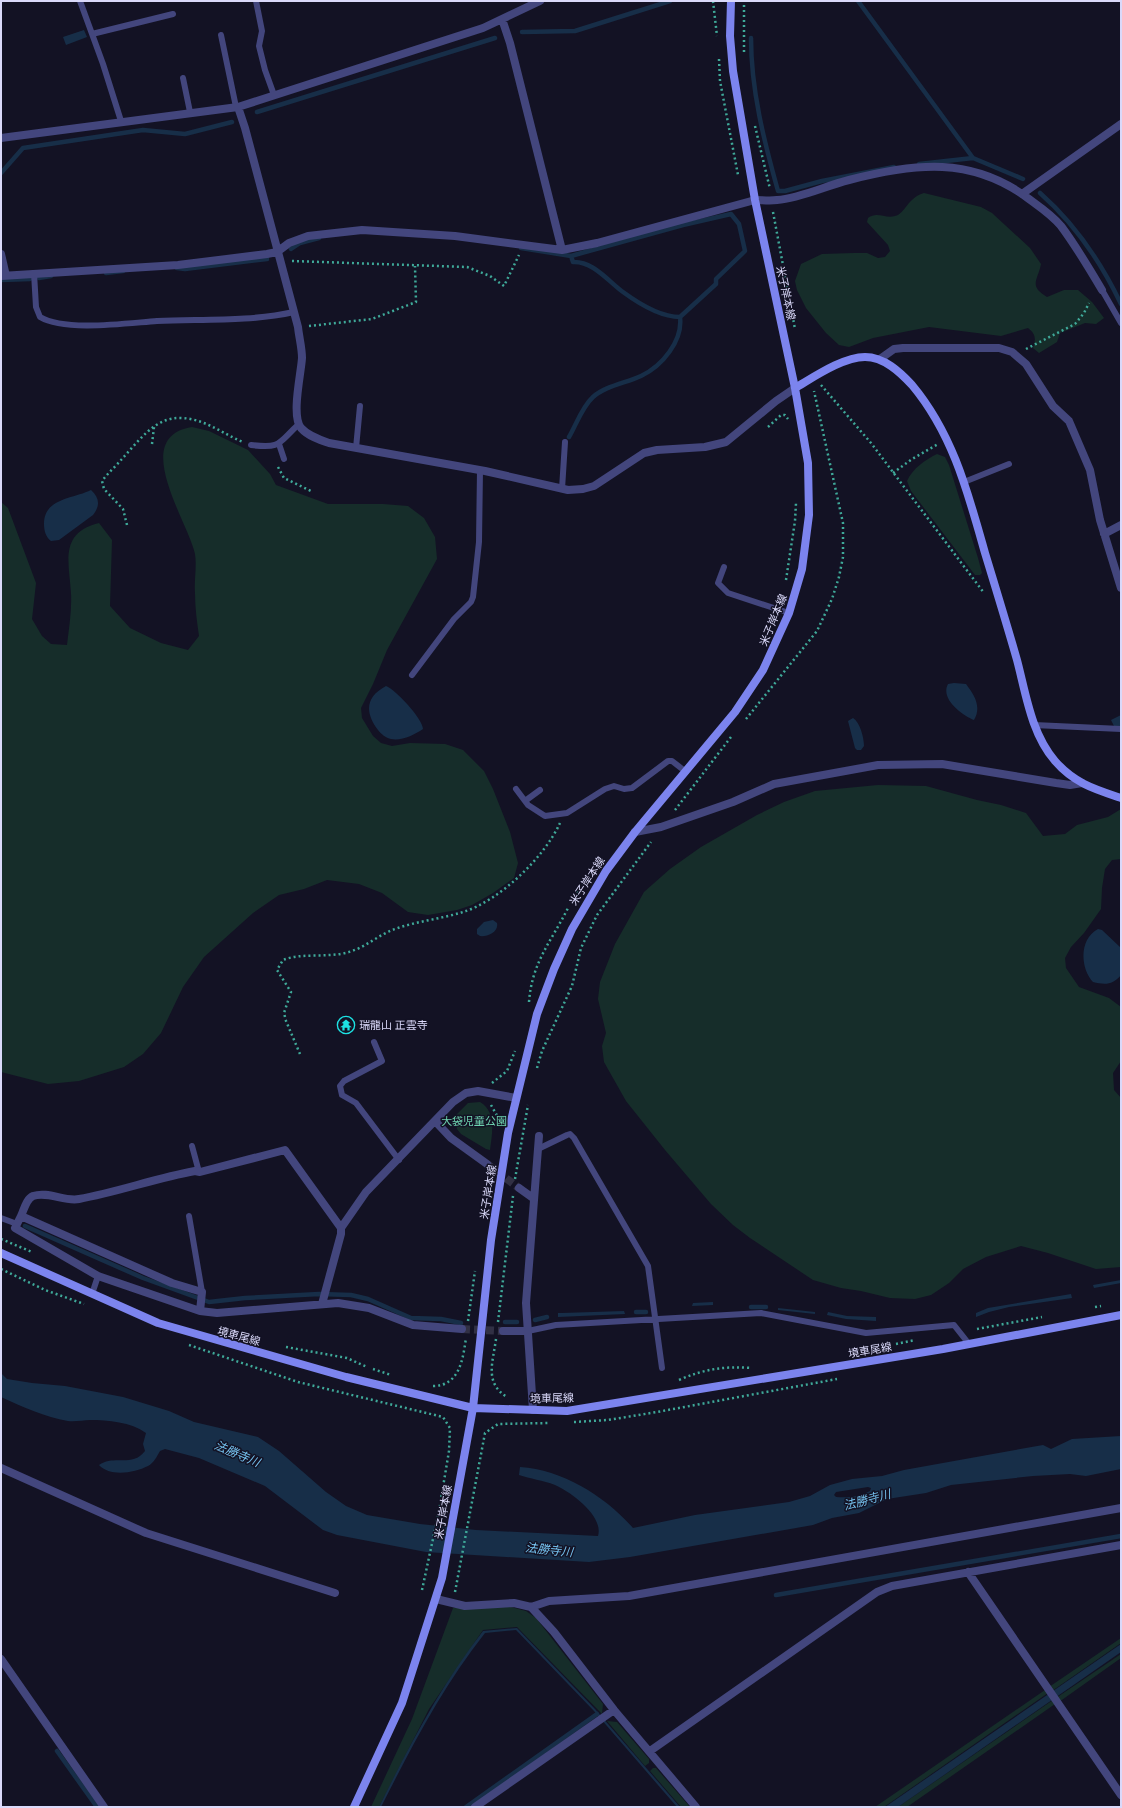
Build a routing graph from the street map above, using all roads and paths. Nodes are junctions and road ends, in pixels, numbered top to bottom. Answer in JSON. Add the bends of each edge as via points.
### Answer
{"nodes":[{"id":1,"x":80,"y":1,"type":"edge"},
{"id":2,"x":256,"y":1,"type":"edge"},
{"id":3,"x":540,"y":1,"type":"edge"},
{"id":4,"x":731,"y":1,"type":"edge"},
{"id":5,"x":744,"y":1,"type":"edge"},
{"id":6,"x":173,"y":14,"type":"dead end"},
{"id":7,"x":502,"y":19,"type":"junction"},
{"id":8,"x":92,"y":34,"type":"junction"},
{"id":9,"x":221,"y":34,"type":"dead end"},
{"id":10,"x":744,"y":54,"type":"dead end"},
{"id":11,"x":183,"y":78,"type":"dead end"},
{"id":12,"x":274,"y":94,"type":"junction"},
{"id":13,"x":237,"y":107,"type":"junction"},
{"id":14,"x":190,"y":112,"type":"junction"},
{"id":15,"x":121,"y":121,"type":"junction"},
{"id":16,"x":754,"y":122,"type":"dead end"},
{"id":17,"x":1121,"y":124,"type":"edge"},
{"id":18,"x":1,"y":138,"type":"edge"},
{"id":19,"x":771,"y":192,"type":"dead end"},
{"id":20,"x":1022,"y":194,"type":"junction"},
{"id":21,"x":755,"y":200,"type":"junction"},
{"id":22,"x":773,"y":211,"type":"dead end"},
{"id":23,"x":523,"y":245,"type":"junction"},
{"id":24,"x":562,"y":250,"type":"junction"},
{"id":25,"x":277,"y":252,"type":"junction"},
{"id":26,"x":1,"y":254,"type":"edge"},
{"id":27,"x":280,"y":262,"type":"junction"},
{"id":28,"x":415,"y":266,"type":"junction"},
{"id":29,"x":34,"y":273,"type":"junction"},
{"id":30,"x":4,"y":276,"type":"edge"},
{"id":31,"x":1102,"y":290,"type":"joint"},
{"id":32,"x":1089,"y":303,"type":"dead end"},
{"id":33,"x":294,"y":312,"type":"junction"},
{"id":34,"x":1121,"y":324,"type":"edge"},
{"id":35,"x":298,"y":327,"type":"junction"},
{"id":36,"x":796,"y":335,"type":"dead end"},
{"id":37,"x":1015,"y":355,"type":"junction"},
{"id":38,"x":880,"y":359,"type":"junction"},
{"id":39,"x":815,"y":376,"type":"junction"},
{"id":40,"x":795,"y":388,"type":"junction"},
{"id":41,"x":360,"y":406,"type":"dead end"},
{"id":42,"x":299,"y":424,"type":"junction"},
{"id":43,"x":790,"y":426,"type":"dead end"},
{"id":44,"x":154,"y":427,"type":"junction"},
{"id":45,"x":768,"y":427,"type":"dead end"},
{"id":46,"x":947,"y":439,"type":"junction"},
{"id":47,"x":565,"y":442,"type":"dead end"},
{"id":48,"x":152,"y":444,"type":"dead end"},
{"id":49,"x":251,"y":445,"type":"joint"},
{"id":50,"x":280,"y":446,"type":"junction"},
{"id":51,"x":356,"y":448,"type":"junction"},
{"id":52,"x":284,"y":459,"type":"dead end"},
{"id":53,"x":1009,"y":464,"type":"dead end"},
{"id":54,"x":480,"y":470,"type":"junction"},
{"id":55,"x":893,"y":473,"type":"junction"},
{"id":56,"x":964,"y":482,"type":"junction"},
{"id":57,"x":562,"y":489,"type":"junction"},
{"id":58,"x":313,"y":492,"type":"dead end"},
{"id":59,"x":796,"y":499,"type":"dead end"},
{"id":60,"x":1121,"y":525,"type":"edge"},
{"id":61,"x":127,"y":526,"type":"dead end"},
{"id":62,"x":1104,"y":534,"type":"junction"},
{"id":63,"x":724,"y":567,"type":"dead end"},
{"id":64,"x":784,"y":586,"type":"dead end"},
{"id":65,"x":1121,"y":588,"type":"edge"},
{"id":66,"x":987,"y":596,"type":"dead end"},
{"id":67,"x":789,"y":613,"type":"junction"},
{"id":68,"x":412,"y":675,"type":"dead end"},
{"id":69,"x":1034,"y":725,"type":"junction"},
{"id":70,"x":1121,"y":729,"type":"edge"},
{"id":71,"x":686,"y":772,"type":"junction"},
{"id":72,"x":1082,"y":783,"type":"junction"},
{"id":73,"x":516,"y":790,"type":"dead end"},
{"id":74,"x":540,"y":790,"type":"dead end"},
{"id":75,"x":1121,"y":798,"type":"edge"},
{"id":76,"x":525,"y":801,"type":"junction"},
{"id":77,"x":563,"y":814,"type":"junction"},
{"id":78,"x":635,"y":832,"type":"junction"},
{"id":79,"x":652,"y":842,"type":"dead end"},
{"id":80,"x":374,"y":1042,"type":"dead end"},
{"id":81,"x":300,"y":1054,"type":"dead end"},
{"id":82,"x":536,"y":1072,"type":"dead end"},
{"id":83,"x":516,"y":1098,"type":"junction"},
{"id":84,"x":529,"y":1100,"type":"dead end"},
{"id":85,"x":490,"y":1104,"type":"dead end"},
{"id":86,"x":435,"y":1121,"type":"junction"},
{"id":87,"x":498,"y":1127,"type":"dead end"},
{"id":88,"x":539,"y":1136,"type":"dead end"},
{"id":89,"x":192,"y":1146,"type":"dead end"},
{"id":90,"x":538,"y":1148,"type":"junction"},
{"id":91,"x":399,"y":1160,"type":"junction"},
{"id":92,"x":488,"y":1164,"type":"tunnel mouth"},
{"id":93,"x":199,"y":1172,"type":"junction"},
{"id":94,"x":515,"y":1180,"type":"dead end"},
{"id":95,"x":517,"y":1188,"type":"joint"},
{"id":96,"x":533,"y":1198,"type":"junction"},
{"id":97,"x":21,"y":1216,"type":"junction"},
{"id":98,"x":189,"y":1216,"type":"dead end"},
{"id":99,"x":1,"y":1218,"type":"edge"},
{"id":100,"x":17,"y":1224,"type":"junction"},
{"id":101,"x":341,"y":1228,"type":"junction"},
{"id":102,"x":1,"y":1253,"type":"edge"},
{"id":103,"x":476,"y":1267,"type":"dead end"},
{"id":104,"x":98,"y":1276,"type":"junction"},
{"id":105,"x":92,"y":1294,"type":"junction"},
{"id":106,"x":324,"y":1298,"type":"junction"},
{"id":107,"x":201,"y":1301,"type":"junction"},
{"id":108,"x":1121,"y":1315,"type":"edge"},
{"id":109,"x":1047,"y":1316,"type":"dead end"},
{"id":110,"x":654,"y":1320,"type":"junction"},
{"id":111,"x":978,"y":1329,"type":"dead end"},
{"id":112,"x":465,"y":1331,"type":"junction"},
{"id":113,"x":499,"y":1331,"type":"junction"},
{"id":114,"x":528,"y":1332,"type":"junction"},
{"id":115,"x":969,"y":1344,"type":"junction"},
{"id":116,"x":279,"y":1346,"type":"dead end"},
{"id":117,"x":367,"y":1367,"type":"dead end"},
{"id":118,"x":662,"y":1368,"type":"dead end"},
{"id":119,"x":373,"y":1369,"type":"dead end"},
{"id":120,"x":392,"y":1375,"type":"dead end"},
{"id":121,"x":430,"y":1385,"type":"dead end"},
{"id":122,"x":509,"y":1399,"type":"dead end"},
{"id":123,"x":473,"y":1408,"type":"junction"},
{"id":124,"x":533,"y":1410,"type":"junction"},
{"id":125,"x":451,"y":1433,"type":"dead end"},
{"id":126,"x":483,"y":1436,"type":"dead end"},
{"id":127,"x":1,"y":1468,"type":"edge"},
{"id":128,"x":1121,"y":1508,"type":"edge"},
{"id":129,"x":1121,"y":1545,"type":"edge"},
{"id":130,"x":968,"y":1572,"type":"junction"},
{"id":131,"x":457,"y":1586,"type":"dead end"},
{"id":132,"x":422,"y":1590,"type":"dead end"},
{"id":133,"x":335,"y":1593,"type":"dead end"},
{"id":134,"x":436,"y":1599,"type":"junction"},
{"id":135,"x":531,"y":1607,"type":"junction"},
{"id":136,"x":1,"y":1659,"type":"edge"},
{"id":137,"x":614,"y":1710,"type":"junction"},
{"id":138,"x":650,"y":1751,"type":"junction"},
{"id":139,"x":1121,"y":1795,"type":"edge"},
{"id":140,"x":104,"y":1807,"type":"edge"},
{"id":141,"x":354,"y":1807,"type":"edge"},
{"id":142,"x":475,"y":1807,"type":"edge"},
{"id":143,"x":696,"y":1807,"type":"edge"}],
"edges":[{"from":1,"to":8,"type":"lane"},
{"from":2,"to":12,"type":"lane","via":[[262,32],[259,46]]},
{"from":3,"to":7,"type":"street"},
{"from":4,"to":21,"type":"main road","name":"米子岸本線","via":[[733,71]]},
{"from":5,"to":10,"type":"path"},
{"from":6,"to":8,"type":"lane"},
{"from":7,"to":12,"type":"street","via":[[483,28]]},
{"from":7,"to":24,"type":"street"},
{"from":8,"to":15,"type":"lane"},
{"from":9,"to":13,"type":"lane"},
{"from":11,"to":14,"type":"lane"},
{"from":12,"to":13,"type":"street"},
{"from":13,"to":14,"type":"street"},
{"from":13,"to":25,"type":"street","via":[[245,128]]},
{"from":14,"to":15,"type":"street"},
{"from":15,"to":18,"type":"street"},
{"from":16,"to":19,"type":"path"},
{"from":17,"to":20,"type":"street"},
{"from":20,"to":21,"type":"street","via":[[993,177],[964,168],[919,168],[889,170],[777,200]]},
{"from":20,"to":31,"type":"street","via":[[1060,225]]},
{"from":21,"to":24,"type":"street","via":[[597,243]]},
{"from":21,"to":40,"type":"main road","name":"米子岸本線"},
{"from":22,"to":36,"type":"path","via":[[789,286]]},
{"from":23,"to":24,"type":"street"},
{"from":23,"to":25,"type":"street","via":[[455,236],[362,230],[308,236],[289,243]]},
{"from":23,"to":28,"type":"path","via":[[504,286],[490,276],[467,267]]},
{"from":25,"to":27,"type":"street"},
{"from":25,"to":29,"type":"street","via":[[178,265]]},
{"from":26,"to":30,"type":"street"},
{"from":27,"to":28,"type":"path"},
{"from":27,"to":33,"type":"street"},
{"from":28,"to":35,"type":"path","via":[[416,302],[372,319]]},
{"from":29,"to":30,"type":"street"},
{"from":29,"to":33,"type":"lane","via":[[36,307],[40,317],[66,324],[235,320]]},
{"from":31,"to":34,"type":"lane"},
{"from":32,"to":37,"type":"path","via":[[1074,324]]},
{"from":33,"to":35,"type":"street"},
{"from":35,"to":42,"type":"street","via":[[302,356],[297,409]]},
{"from":37,"to":38,"type":"street","via":[[999,348],[903,348],[894,350]]},
{"from":37,"to":62,"type":"street","via":[[1026,364],[1053,406],[1069,421],[1090,470]]},
{"from":38,"to":39,"type":"main road","via":[[853,359]]},
{"from":38,"to":46,"type":"main road","via":[[919,394],[932,411]]},
{"from":39,"to":40,"type":"main road"},
{"from":39,"to":55,"type":"path"},
{"from":40,"to":57,"type":"street","via":[[726,442],[705,447],[644,453],[594,486],[575,490]]},
{"from":40,"to":67,"type":"main road","name":"米子岸本線","via":[[808,463],[809,516],[802,569]]},
{"from":41,"to":51,"type":"lane"},
{"from":42,"to":50,"type":"lane"},
{"from":42,"to":51,"type":"street","via":[[302,429],[320,440]]},
{"from":43,"to":45,"type":"path","via":[[785,414]]},
{"from":44,"to":48,"type":"path"},
{"from":44,"to":49,"type":"path","via":[[168,419],[183,418],[205,423]]},
{"from":44,"to":61,"type":"path","via":[[136,442],[102,481],[104,489],[123,509]]},
{"from":46,"to":55,"type":"path"},
{"from":46,"to":56,"type":"main road"},
{"from":47,"to":57,"type":"lane"},
{"from":49,"to":50,"type":"lane"},
{"from":50,"to":52,"type":"lane"},
{"from":50,"to":58,"type":"path","via":[[278,469],[284,478]]},
{"from":51,"to":54,"type":"street"},
{"from":53,"to":56,"type":"lane"},
{"from":54,"to":57,"type":"street"},
{"from":54,"to":68,"type":"lane","via":[[479,542],[473,597]]},
{"from":55,"to":66,"type":"path"},
{"from":56,"to":69,"type":"main road"},
{"from":59,"to":64,"type":"path"},
{"from":60,"to":62,"type":"street"},
{"from":62,"to":65,"type":"street"},
{"from":63,"to":67,"type":"lane","via":[[718,583],[728,593]]},
{"from":67,"to":71,"type":"main road","name":"米子岸本線","via":[[777,642],[750,692]]},
{"from":69,"to":70,"type":"lane"},
{"from":69,"to":72,"type":"main road","via":[[1055,760]]},
{"from":71,"to":77,"type":"lane","via":[[672,761],[668,761],[632,788],[614,786]]},
{"from":71,"to":78,"type":"main road","name":"米子岸本線"},
{"from":72,"to":75,"type":"main road"},
{"from":72,"to":78,"type":"street","via":[[1070,785],[942,764],[878,765],[774,784],[733,802],[661,827]]},
{"from":73,"to":76,"type":"lane"},
{"from":74,"to":76,"type":"lane"},
{"from":76,"to":77,"type":"lane","via":[[536,812],[545,816]]},
{"from":77,"to":81,"type":"path","via":[[555,834],[519,876],[478,906],[396,928],[353,951],[333,955],[297,956],[283,960],[277,970],[290,992],[284,1013]]},
{"from":78,"to":83,"type":"main road","name":"米子岸本線","via":[[583,907],[562,949],[537,1014]]},
{"from":79,"to":82,"type":"path","via":[[597,915],[581,948],[572,986],[542,1052]]},
{"from":80,"to":91,"type":"lane","via":[[382,1061],[344,1081],[340,1091],[344,1097],[356,1103]]},
{"from":83,"to":86,"type":"street","via":[[478,1091],[466,1093],[453,1102]]},
{"from":83,"to":123,"type":"main road","name":"米子岸本線","via":[[508,1133],[492,1240]]},
{"from":84,"to":94,"type":"path"},
{"from":85,"to":87,"type":"path","via":[[499,1119]]},
{"from":86,"to":91,"type":"street"},
{"from":86,"to":92,"type":"street","via":[[451,1138]]},
{"from":88,"to":90,"type":"street"},
{"from":89,"to":93,"type":"lane"},
{"from":90,"to":96,"type":"street"},
{"from":90,"to":110,"type":"lane","via":[[570,1134],[574,1138],[648,1266]]},
{"from":91,"to":101,"type":"street","via":[[366,1192]]},
{"from":93,"to":97,"type":"street","via":[[195,1170],[161,1177],[77,1200],[33,1196],[27,1201]]},
{"from":93,"to":101,"type":"street","via":[[285,1150]]},
{"from":95,"to":96,"type":"street"},
{"from":95,"to":113,"type":"path"},
{"from":96,"to":114,"type":"street","via":[[526,1303]]},
{"from":97,"to":100,"type":"street"},
{"from":97,"to":107,"type":"street","via":[[172,1283]]},
{"from":98,"to":107,"type":"lane"},
{"from":99,"to":100,"type":"lane"},
{"from":100,"to":104,"type":"street","via":[[15,1228]]},
{"from":101,"to":106,"type":"street"},
{"from":102,"to":105,"type":"main road","name":"境車尾線"},
{"from":103,"to":112,"type":"path"},
{"from":104,"to":105,"type":"lane"},
{"from":104,"to":107,"type":"street"},
{"from":105,"to":123,"type":"main road","name":"境車尾線","via":[[158,1323],[211,1340]]},
{"from":106,"to":107,"type":"street","via":[[217,1313]]},
{"from":106,"to":112,"type":"street","via":[[369,1308],[413,1325]]},
{"from":108,"to":115,"type":"main road","name":"境車尾線"},
{"from":109,"to":111,"type":"path"},
{"from":110,"to":114,"type":"lane","via":[[556,1325]]},
{"from":110,"to":115,"type":"lane","via":[[761,1313],[866,1333],[954,1325]]},
{"from":110,"to":118,"type":"lane"},
{"from":112,"to":121,"type":"path","via":[[462,1364],[452,1378],[442,1385]]},
{"from":113,"to":114,"type":"street"},
{"from":113,"to":122,"type":"path","via":[[492,1377],[501,1394]]},
{"from":114,"to":124,"type":"street"},
{"from":115,"to":124,"type":"main road","name":"境車尾線","via":[[567,1411]]},
{"from":116,"to":117,"type":"path","via":[[347,1358]]},
{"from":119,"to":120,"type":"path"},
{"from":123,"to":124,"type":"main road","name":"境車尾線"},
{"from":123,"to":134,"type":"main road","name":"米子岸本線"},
{"from":125,"to":132,"type":"path","via":[[439,1511]]},
{"from":126,"to":131,"type":"path"},
{"from":127,"to":133,"type":"street","via":[[146,1533]]},
{"from":128,"to":135,"type":"street","via":[[629,1596],[549,1601]]},
{"from":129,"to":130,"type":"street"},
{"from":130,"to":138,"type":"street","via":[[892,1586],[877,1592]]},
{"from":130,"to":139,"type":"street"},
{"from":134,"to":135,"type":"street","via":[[465,1606],[514,1603]]},
{"from":134,"to":141,"type":"main road","name":"米子岸本線","via":[[402,1703]]},
{"from":135,"to":137,"type":"street","via":[[554,1632]]},
{"from":136,"to":140,"type":"street"},
{"from":137,"to":138,"type":"street"},
{"from":137,"to":142,"type":"street"},
{"from":138,"to":143,"type":"street"}]}
